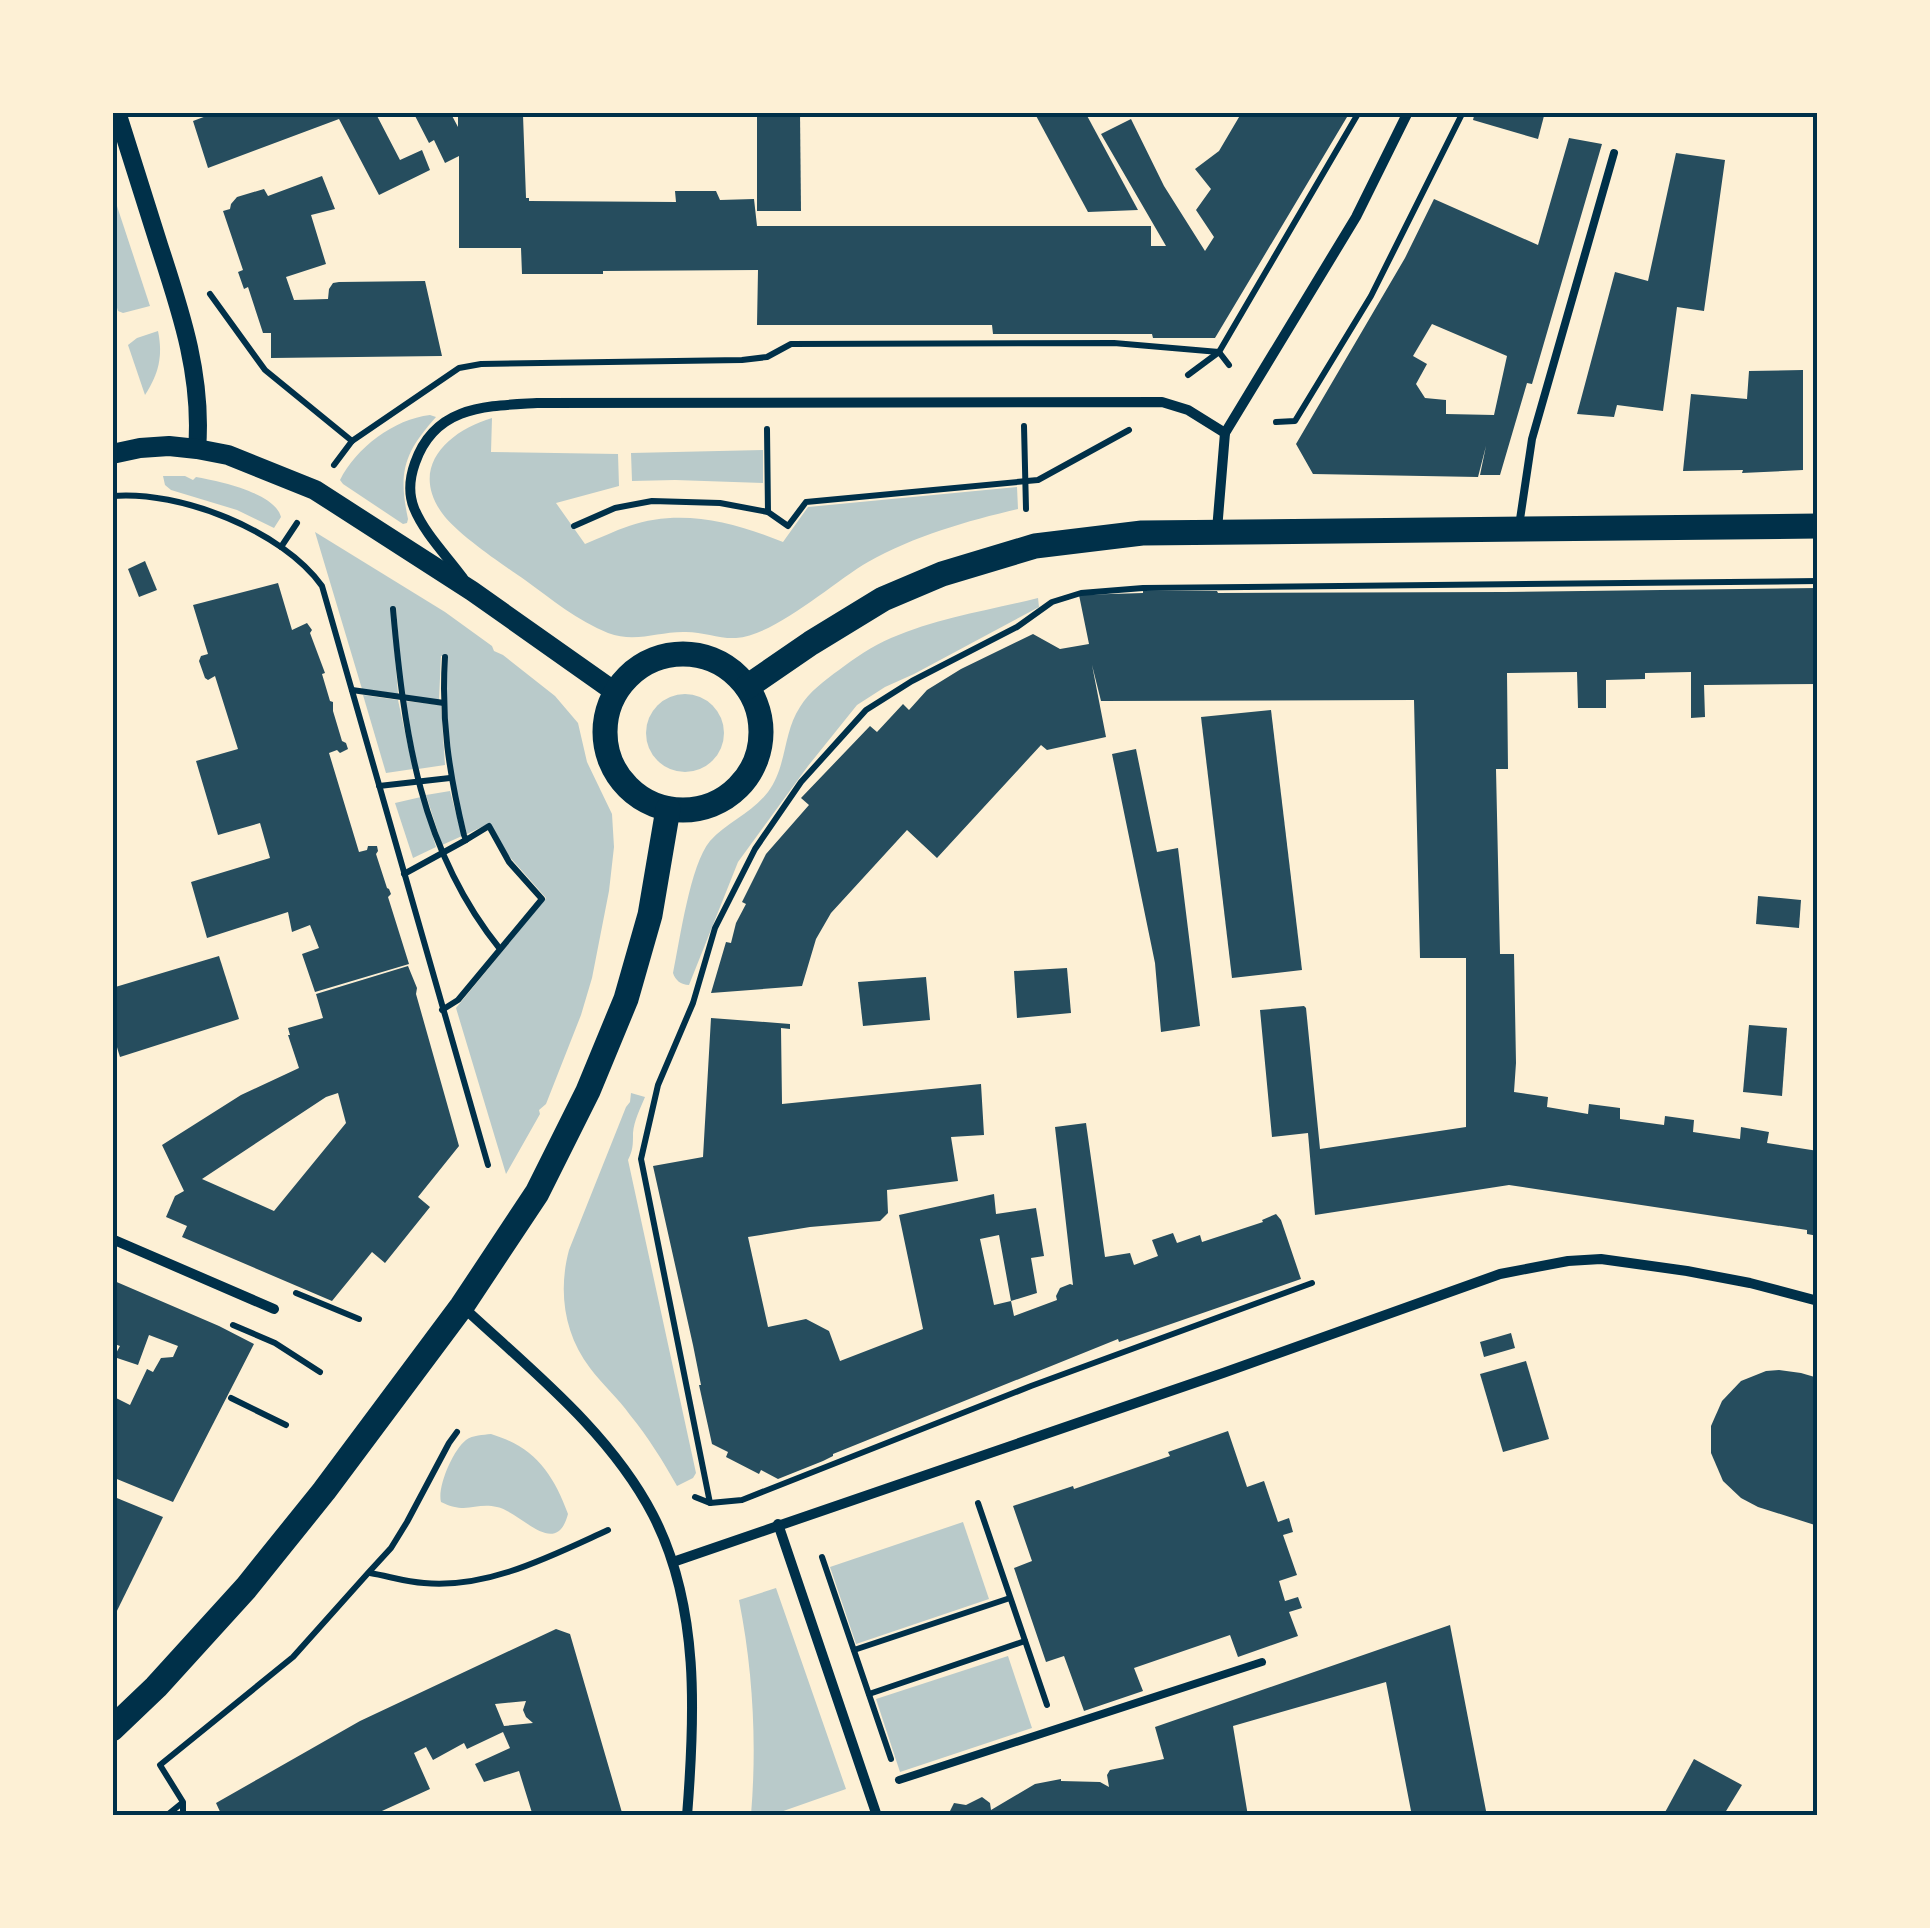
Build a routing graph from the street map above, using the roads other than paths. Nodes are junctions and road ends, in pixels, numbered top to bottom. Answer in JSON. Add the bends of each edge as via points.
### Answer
{"nodes":[{"id":1,"x":117,"y":112,"type":"edge"},
{"id":2,"x":1408,"y":112,"type":"edge"},
{"id":3,"x":1614,"y":154,"type":"dead end"},
{"id":4,"x":1225,"y":434,"type":"junction"},
{"id":5,"x":197,"y":449,"type":"junction"},
{"id":6,"x":112,"y":454,"type":"edge"},
{"id":7,"x":1818,"y":526,"type":"edge"},
{"id":8,"x":1518,"y":530,"type":"junction"},
{"id":9,"x":1217,"y":532,"type":"junction"},
{"id":10,"x":472,"y":591,"type":"junction"},
{"id":11,"x":747,"y":687,"type":"junction"},
{"id":12,"x":616,"y":692,"type":"junction"},
{"id":13,"x":668,"y":809,"type":"junction"},
{"id":14,"x":112,"y":1239,"type":"edge"},
{"id":15,"x":1818,"y":1301,"type":"edge"},
{"id":16,"x":462,"y":1306,"type":"junction"},
{"id":17,"x":274,"y":1310,"type":"dead end"},
{"id":18,"x":778,"y":1524,"type":"junction"},
{"id":19,"x":673,"y":1562,"type":"junction"},
{"id":20,"x":1262,"y":1662,"type":"dead end"},
{"id":21,"x":112,"y":1729,"type":"edge"},
{"id":22,"x":899,"y":1780,"type":"road end"},
{"id":23,"x":686,"y":1816,"type":"edge"},
{"id":24,"x":878,"y":1816,"type":"edge"}],
"edges":[{"from":1,"to":5,"type":"street","via":[[195,370]]},
{"from":2,"to":4,"type":"street","via":[[1356,217]]},
{"from":3,"to":8,"type":"lane","via":[[1532,439]]},
{"from":4,"to":9,"type":"street"},
{"from":4,"to":10,"type":"street","via":[[1162,402],[470,409],[428,438],[410,489],[424,526]]},
{"from":5,"to":6,"type":"main road"},
{"from":5,"to":10,"type":"main road","via":[[315,490]]},
{"from":7,"to":8,"type":"main road"},
{"from":8,"to":9,"type":"main road"},
{"from":9,"to":11,"type":"main road","via":[[1035,546],[942,574],[883,600]]},
{"from":10,"to":12,"type":"main road"},
{"from":11,"to":12,"type":"main road","via":[[710,659],[680,654],[650,661]]},
{"from":11,"to":13,"type":"main road","via":[[761,726],[752,768],[723,798]]},
{"from":12,"to":13,"type":"main road","via":[[605,728],[612,764],[635,794]]},
{"from":13,"to":16,"type":"main road","via":[[650,915],[598,1068],[537,1192]]},
{"from":14,"to":17,"type":"street"},
{"from":15,"to":18,"type":"street","via":[[1687,1270],[1601,1259],[1500,1274]]},
{"from":16,"to":19,"type":"street","via":[[610,1453],[653,1515]]},
{"from":16,"to":21,"type":"main road","via":[[246,1588]]},
{"from":18,"to":19,"type":"street"},
{"from":18,"to":24,"type":"street"},
{"from":19,"to":23,"type":"street","via":[[690,1660]]},
{"from":20,"to":22,"type":"lane"}]}
